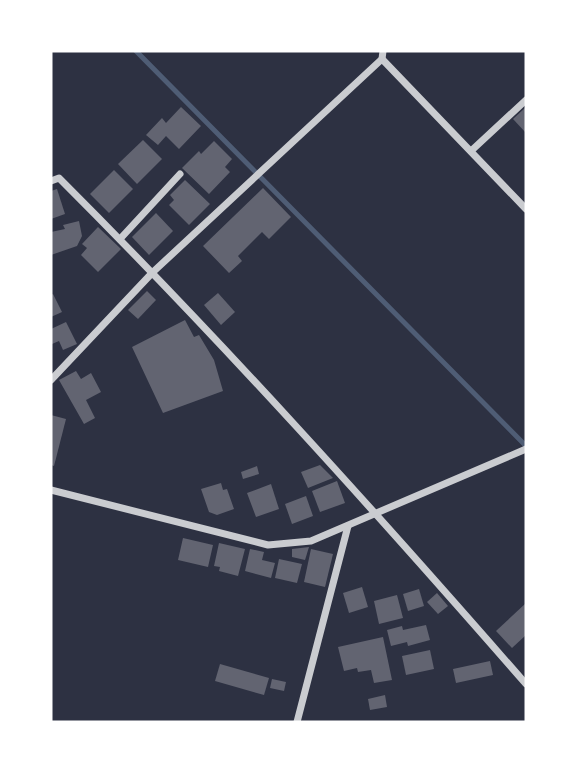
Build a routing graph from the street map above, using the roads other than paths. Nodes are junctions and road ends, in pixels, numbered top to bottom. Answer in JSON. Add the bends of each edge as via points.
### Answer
{"nodes":[{"id":1,"x":382,"y":55,"type":"edge"},
{"id":2,"x":526,"y":100,"type":"edge"},
{"id":3,"x":471,"y":151,"type":"junction"},
{"id":4,"x":180,"y":174,"type":"dead end"},
{"id":5,"x":51,"y":180,"type":"edge"},
{"id":6,"x":526,"y":209,"type":"edge"},
{"id":7,"x":120,"y":239,"type":"junction"},
{"id":8,"x":153,"y":272,"type":"junction"},
{"id":9,"x":51,"y":380,"type":"edge"},
{"id":10,"x":526,"y":449,"type":"edge"},
{"id":11,"x":51,"y":490,"type":"edge"},
{"id":12,"x":378,"y":514,"type":"junction"},
{"id":13,"x":348,"y":526,"type":"junction"},
{"id":14,"x":526,"y":684,"type":"edge"},
{"id":15,"x":297,"y":722,"type":"edge"}],
"edges":[{"from":1,"to":3,"type":"street"},
{"from":1,"to":8,"type":"street"},
{"from":2,"to":3,"type":"street"},
{"from":3,"to":6,"type":"street"},
{"from":4,"to":7,"type":"street"},
{"from":5,"to":7,"type":"street","via":[[59,178]]},
{"from":7,"to":8,"type":"street"},
{"from":8,"to":9,"type":"street"},
{"from":8,"to":12,"type":"street"},
{"from":10,"to":12,"type":"street"},
{"from":11,"to":13,"type":"street","via":[[268,545],[311,541]]},
{"from":12,"to":13,"type":"street"},
{"from":12,"to":14,"type":"street"},
{"from":13,"to":15,"type":"street"}]}
